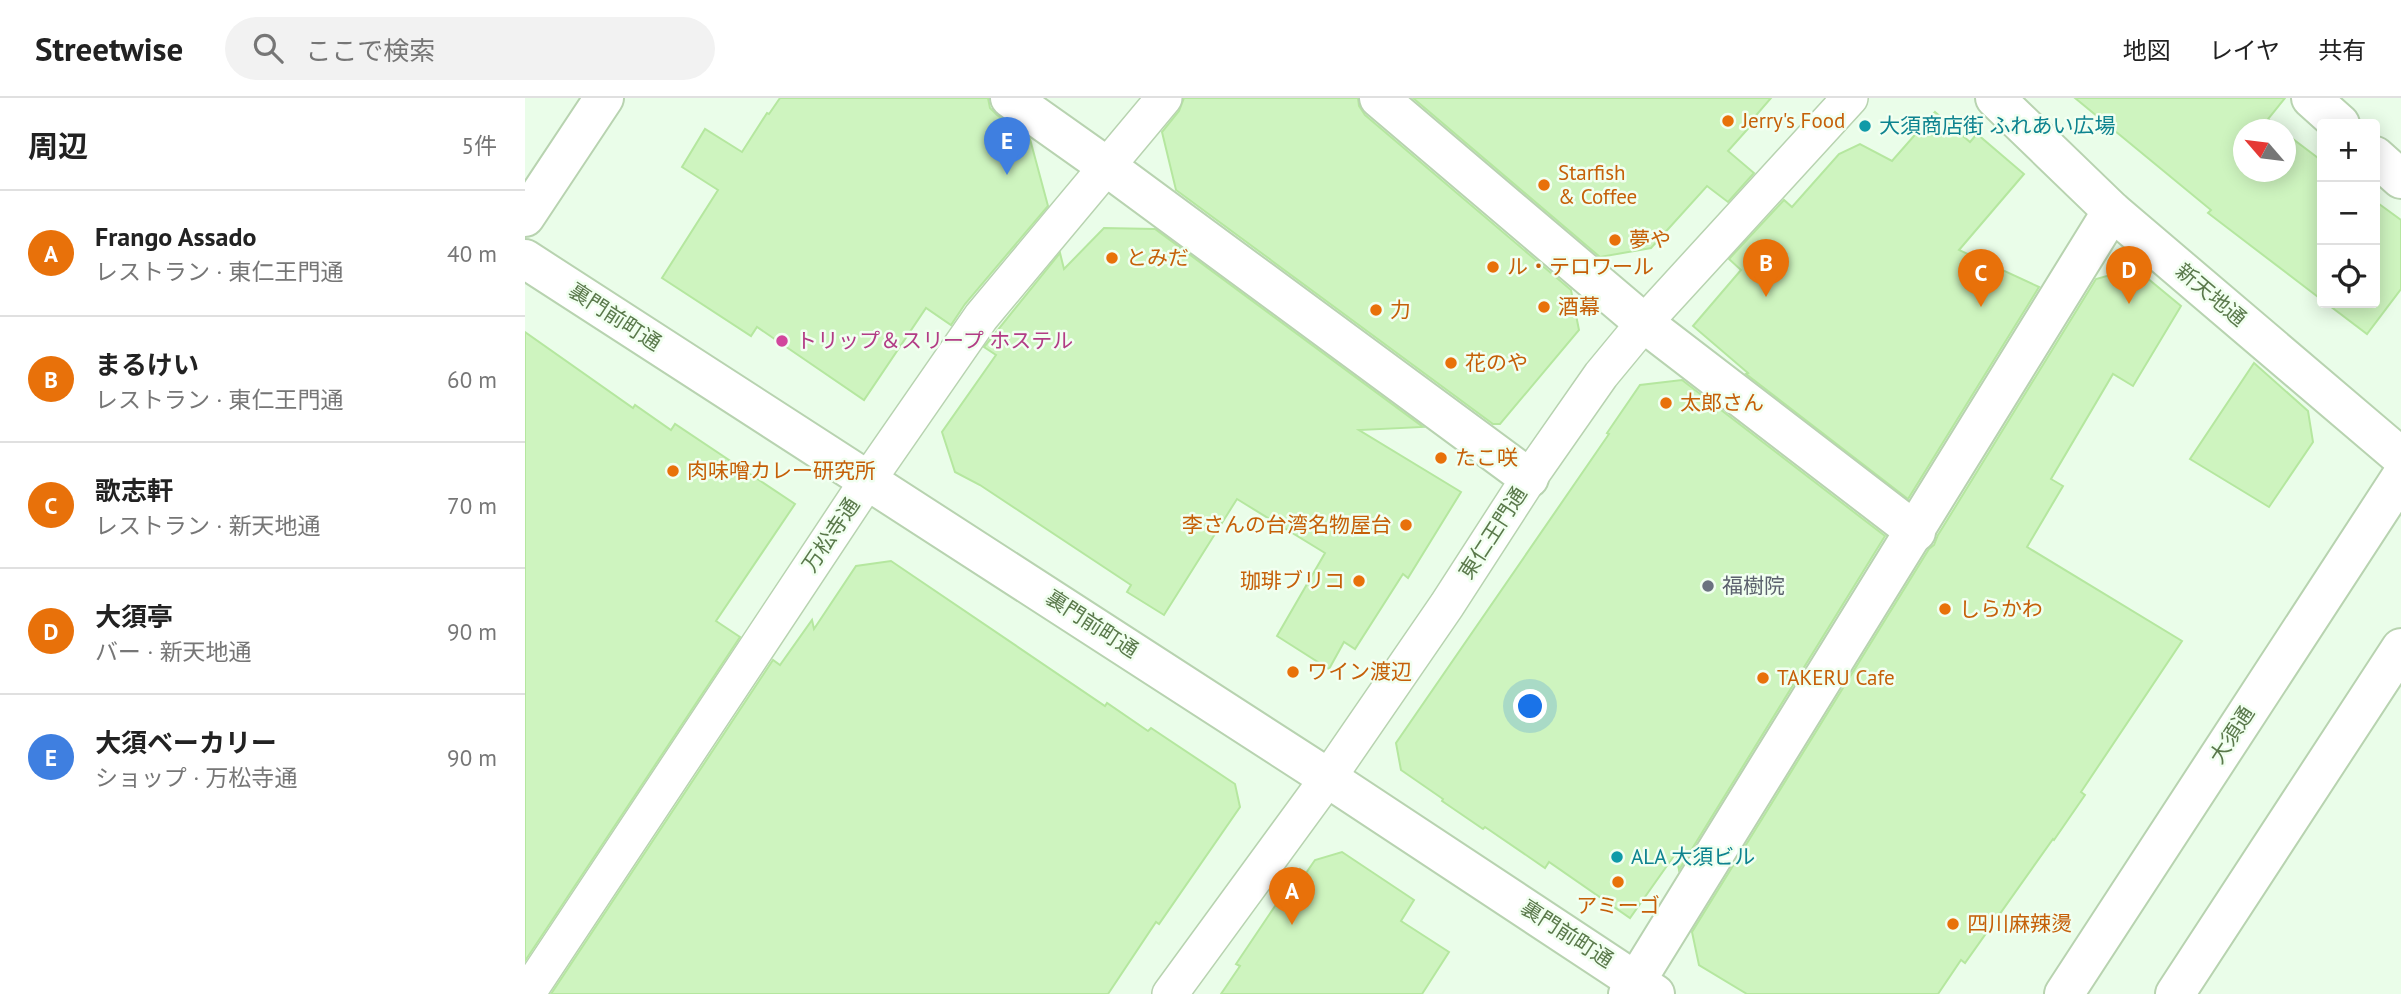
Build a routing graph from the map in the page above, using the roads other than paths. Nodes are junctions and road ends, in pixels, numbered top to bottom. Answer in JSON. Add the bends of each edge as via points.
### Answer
{"nodes":[{"id":1,"x":604,"y":98,"type":"edge"},
{"id":2,"x":1010,"y":98,"type":"edge"},
{"id":3,"x":1164,"y":98,"type":"edge"},
{"id":4,"x":1379,"y":98,"type":"edge"},
{"id":5,"x":1850,"y":98,"type":"edge"},
{"id":6,"x":1995,"y":98,"type":"edge"},
{"id":7,"x":2311,"y":98,"type":"edge"},
{"id":8,"x":2334,"y":119,"type":"edge"},
{"id":9,"x":2380,"y":160,"type":"edge"},
{"id":10,"x":1106,"y":166,"type":"junction"},
{"id":11,"x":2401,"y":179,"type":"edge"},
{"id":12,"x":2112,"y":211,"type":"junction"},
{"id":13,"x":525,"y":217,"type":"edge"},
{"id":14,"x":525,"y":259,"type":"edge"},
{"id":15,"x":1644,"y":323,"type":"junction"},
{"id":16,"x":2401,"y":457,"type":"edge"},
{"id":17,"x":2401,"y":477,"type":"edge"},
{"id":18,"x":1529,"y":478,"type":"junction"},
{"id":19,"x":868,"y":480,"type":"junction"},
{"id":20,"x":1916,"y":532,"type":"junction"},
{"id":21,"x":2401,"y":648,"type":"edge"},
{"id":22,"x":1328,"y":778,"type":"junction"},
{"id":23,"x":1640,"y":989,"type":"edge"},
{"id":24,"x":527,"y":994,"type":"edge"},
{"id":25,"x":1170,"y":994,"type":"edge"},
{"id":26,"x":2064,"y":994,"type":"edge"},
{"id":27,"x":2175,"y":994,"type":"edge"}],
"edges":[{"from":1,"to":13,"type":"street"},
{"from":2,"to":10,"type":"street"},
{"from":3,"to":10,"type":"street","name":"万松寺通"},
{"from":4,"to":15,"type":"street"},
{"from":5,"to":15,"type":"street","name":"東仁王門通"},
{"from":6,"to":12,"type":"street","name":"新天地通"},
{"from":7,"to":8,"type":"street"},
{"from":9,"to":11,"type":"street"},
{"from":10,"to":18,"type":"street"},
{"from":10,"to":19,"type":"street","name":"万松寺通","via":[[981,317]]},
{"from":12,"to":16,"type":"street","name":"新天地通"},
{"from":12,"to":20,"type":"street"},
{"from":14,"to":19,"type":"street","name":"裏門前町通"},
{"from":15,"to":18,"type":"street","name":"東仁王門通","via":[[1601,375]]},
{"from":15,"to":20,"type":"street"},
{"from":17,"to":26,"type":"street","name":"大須通"},
{"from":18,"to":22,"type":"street","name":"東仁王門通"},
{"from":19,"to":22,"type":"street","name":"裏門前町通"},
{"from":19,"to":24,"type":"street","name":"万松寺通"},
{"from":20,"to":23,"type":"street"},
{"from":21,"to":27,"type":"street"},
{"from":22,"to":23,"type":"street","name":"裏門前町通"},
{"from":22,"to":25,"type":"street","name":"東仁王門通"}]}
